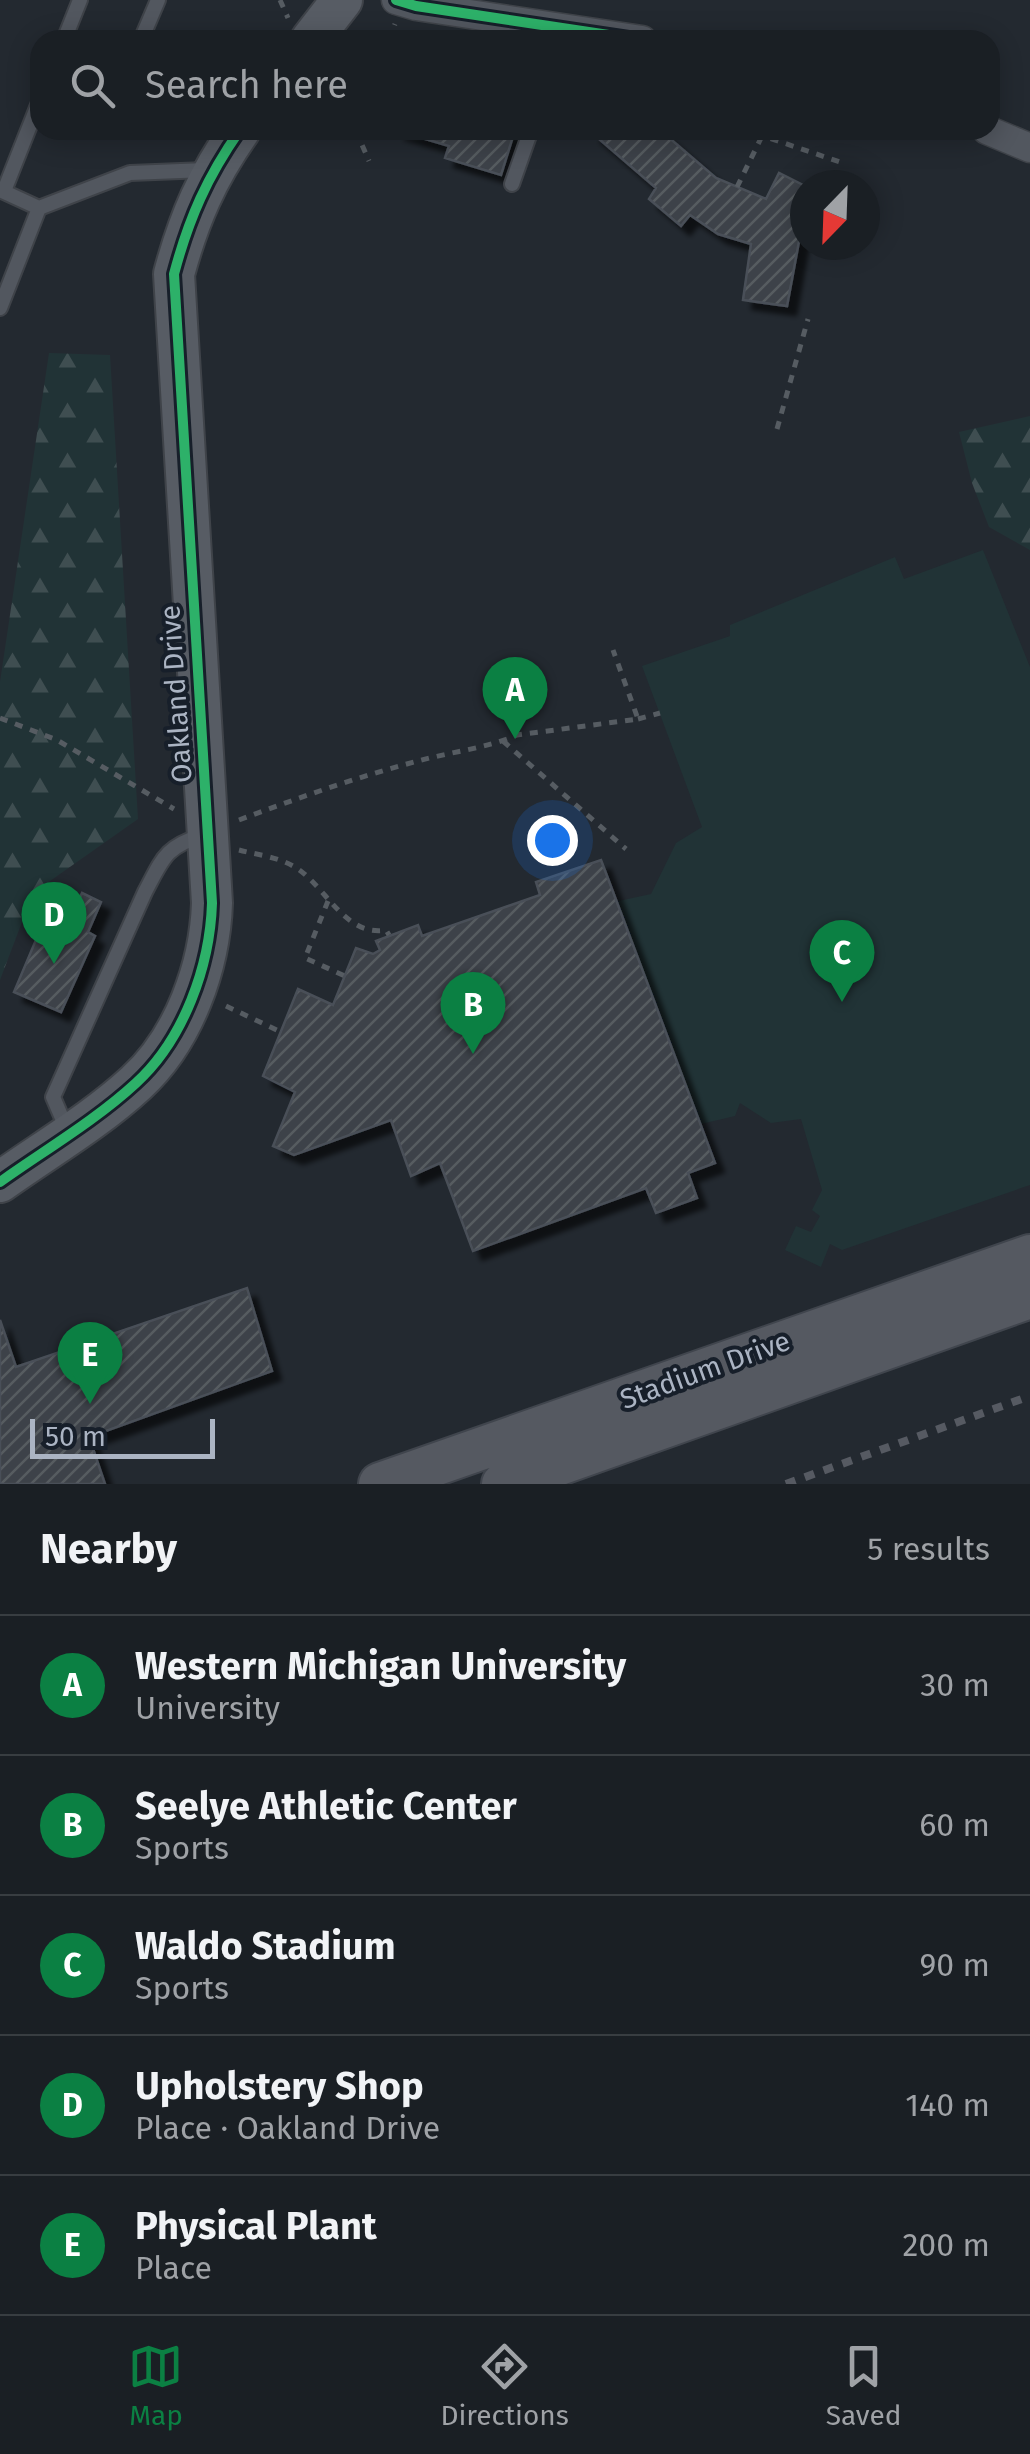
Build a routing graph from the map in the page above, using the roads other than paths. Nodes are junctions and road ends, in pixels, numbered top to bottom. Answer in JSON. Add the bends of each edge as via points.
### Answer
{"nodes":[{"id":1,"x":80,"y":0,"type":"edge"},
{"id":2,"x":158,"y":0,"type":"edge"},
{"id":3,"x":342,"y":0,"type":"edge"},
{"id":4,"x":396,"y":10,"type":"edge"},
{"id":5,"x":298,"y":25,"type":"edge"},
{"id":6,"x":68,"y":30,"type":"edge"},
{"id":7,"x":145,"y":30,"type":"edge"},
{"id":8,"x":544,"y":30,"type":"edge"},
{"id":9,"x":30,"y":124,"type":"edge"},
{"id":10,"x":1000,"y":135,"type":"edge"},
{"id":11,"x":233,"y":140,"type":"edge"},
{"id":12,"x":527,"y":140,"type":"edge"},
{"id":13,"x":1030,"y":148,"type":"edge"},
{"id":14,"x":212,"y":170,"type":"junction"},
{"id":15,"x":512,"y":184,"type":"dead end"},
{"id":16,"x":2,"y":191,"type":"edge"},
{"id":17,"x":39,"y":208,"type":"junction"},
{"id":18,"x":0,"y":308,"type":"edge"},
{"id":19,"x":223,"y":842,"type":"junction"},
{"id":20,"x":69,"y":1133,"type":"junction"},
{"id":21,"x":0,"y":1182,"type":"edge"},
{"id":22,"x":1030,"y":1256,"type":"edge"},
{"id":23,"x":1030,"y":1296,"type":"edge"},
{"id":24,"x":380,"y":1484,"type":"edge"},
{"id":25,"x":502,"y":1484,"type":"edge"}],
"edges":[{"from":1,"to":6,"type":"lane"},
{"from":2,"to":7,"type":"lane"},
{"from":3,"to":5,"type":"main road"},
{"from":4,"to":8,"type":"street","via":[[416,6]]},
{"from":9,"to":16,"type":"lane"},
{"from":10,"to":13,"type":"street"},
{"from":11,"to":14,"type":"main road","name":"Oakland Drive"},
{"from":12,"to":15,"type":"lane"},
{"from":14,"to":17,"type":"lane","via":[[130,173]]},
{"from":14,"to":19,"type":"main road","name":"Oakland Drive","via":[[182,246],[173,297]]},
{"from":16,"to":17,"type":"lane"},
{"from":17,"to":18,"type":"lane"},
{"from":19,"to":20,"type":"main road","name":"Oakland Drive","via":[[211,932],[191,999],[167,1046],[140,1080]]},
{"from":19,"to":20,"type":"lane","via":[[177,843],[145,892],[54,1097]]},
{"from":20,"to":21,"type":"main road","name":"Oakland Drive"},
{"from":22,"to":24,"type":"main road","name":"Stadium Drive"},
{"from":23,"to":25,"type":"main road","name":"Stadium Drive"}]}
